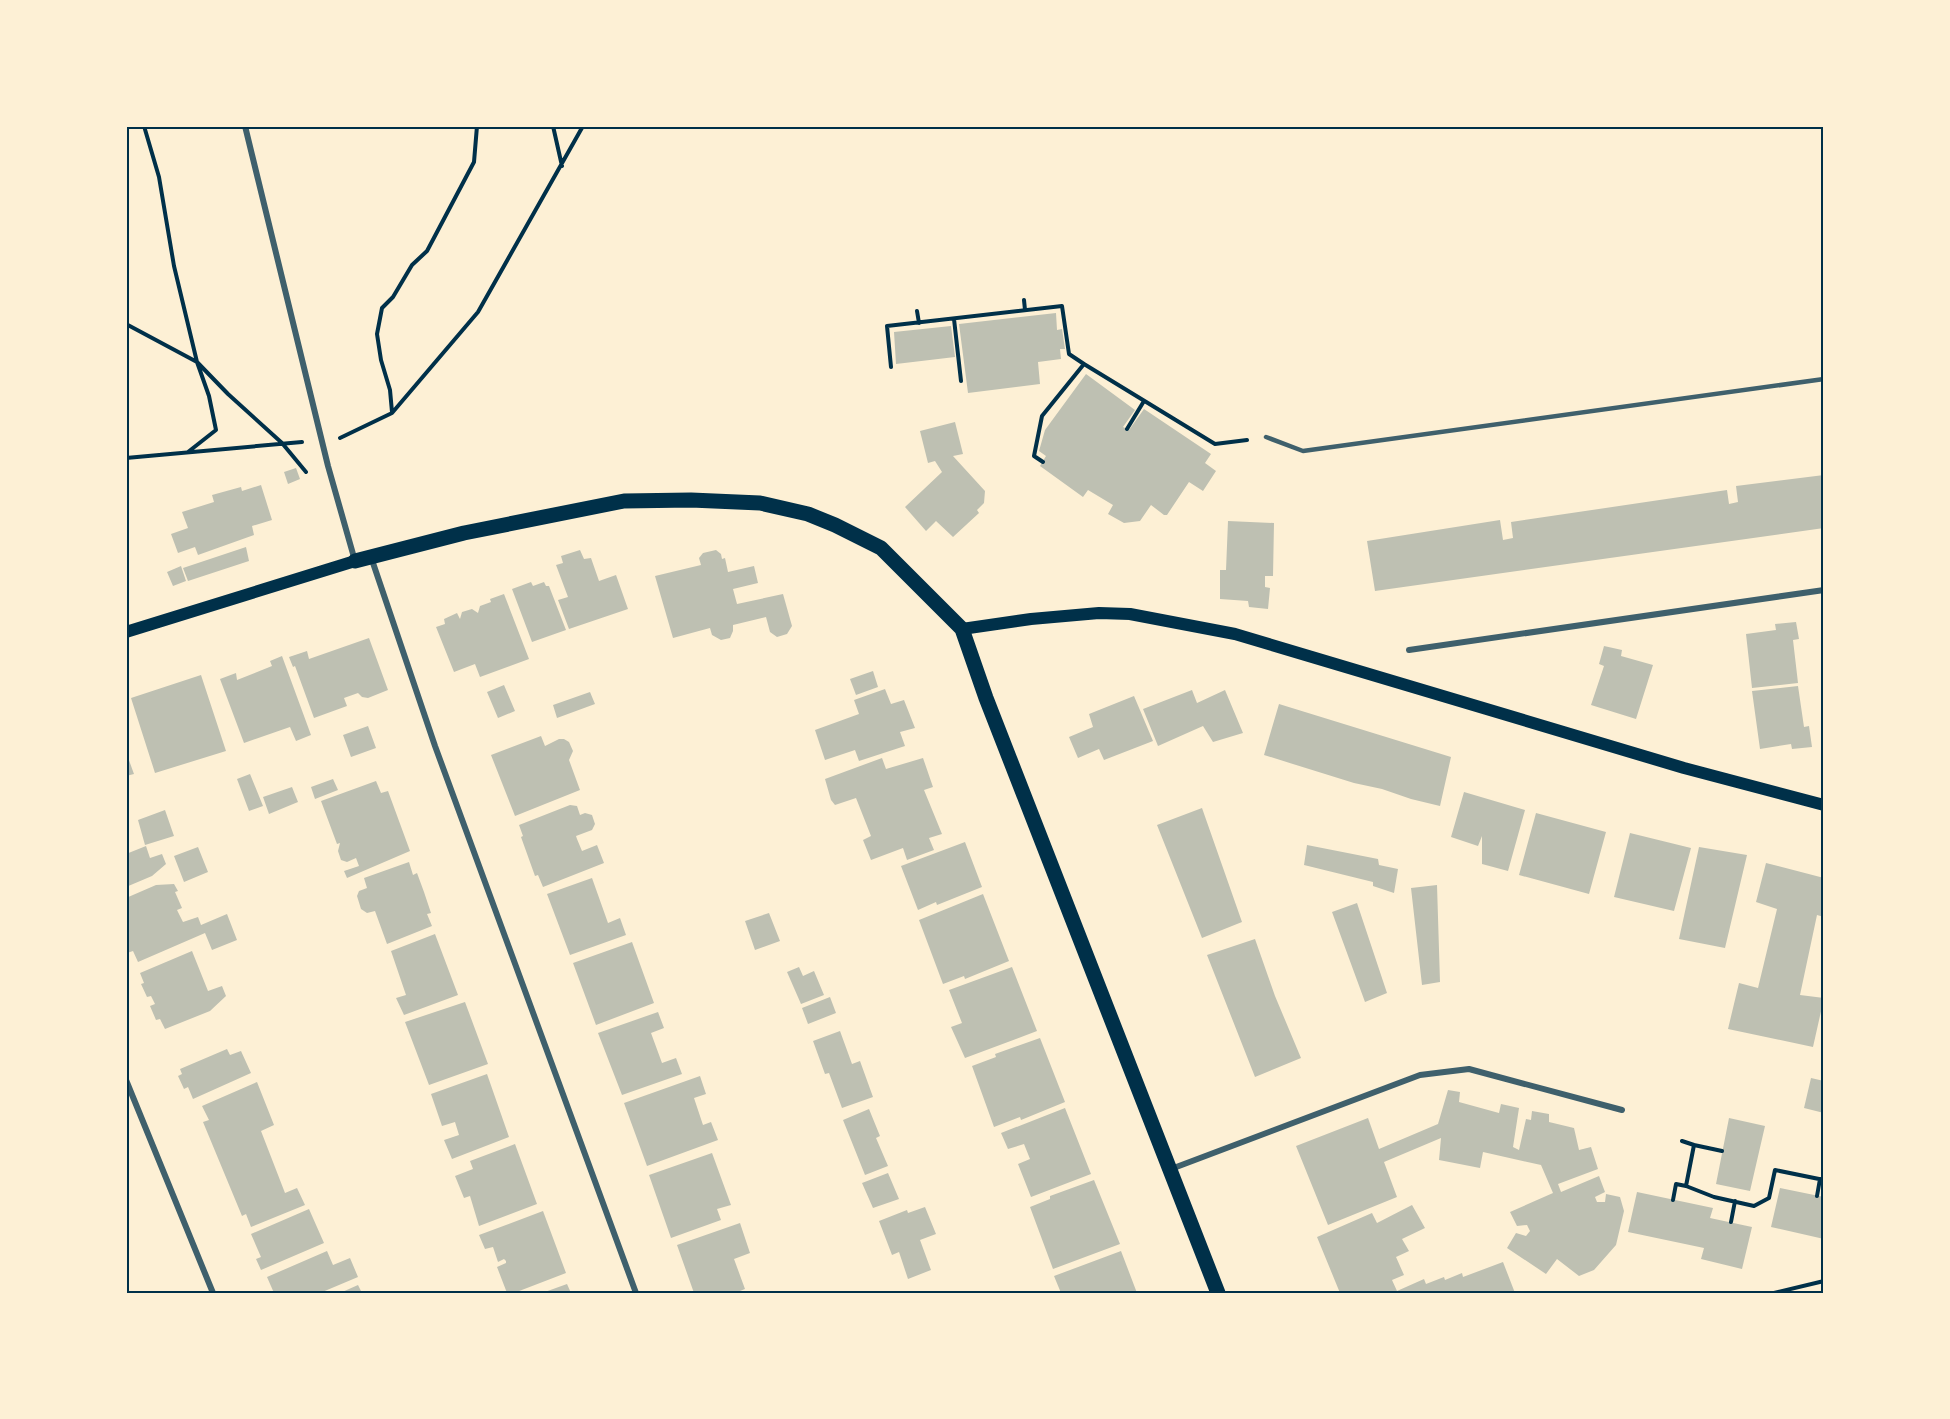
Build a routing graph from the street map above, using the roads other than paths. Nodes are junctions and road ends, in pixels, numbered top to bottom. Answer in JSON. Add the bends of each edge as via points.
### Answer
{"nodes":[{"id":1,"x":245,"y":126,"type":"edge"},
{"id":2,"x":1824,"y":379,"type":"edge"},
{"id":3,"x":1266,"y":437,"type":"road end"},
{"id":4,"x":371,"y":556,"type":"junction"},
{"id":5,"x":355,"y":561,"type":"junction"},
{"id":6,"x":1824,"y":590,"type":"edge"},
{"id":7,"x":962,"y":629,"type":"junction"},
{"id":8,"x":126,"y":632,"type":"edge"},
{"id":9,"x":1409,"y":650,"type":"dead end"},
{"id":10,"x":1824,"y":805,"type":"edge"},
{"id":11,"x":126,"y":1080,"type":"edge"},
{"id":12,"x":1622,"y":1110,"type":"dead end"},
{"id":13,"x":1170,"y":1169,"type":"junction"},
{"id":14,"x":213,"y":1293,"type":"edge"},
{"id":15,"x":636,"y":1293,"type":"edge"},
{"id":16,"x":1218,"y":1293,"type":"edge"}],
"edges":[{"from":1,"to":5,"type":"street","via":[[321,440]]},
{"from":2,"to":3,"type":"lane","via":[[1303,451]]},
{"from":4,"to":5,"type":"main road"},
{"from":4,"to":7,"type":"main road","via":[[464,532],[624,501],[760,503],[808,514],[881,549]]},
{"from":4,"to":15,"type":"street","via":[[435,746]]},
{"from":5,"to":8,"type":"main road"},
{"from":6,"to":9,"type":"street"},
{"from":7,"to":10,"type":"main road","via":[[1099,613],[1130,614],[1235,634],[1684,768]]},
{"from":7,"to":13,"type":"main road"},
{"from":11,"to":14,"type":"street"},
{"from":12,"to":13,"type":"street","via":[[1469,1069],[1420,1075]]},
{"from":13,"to":16,"type":"main road"}]}
